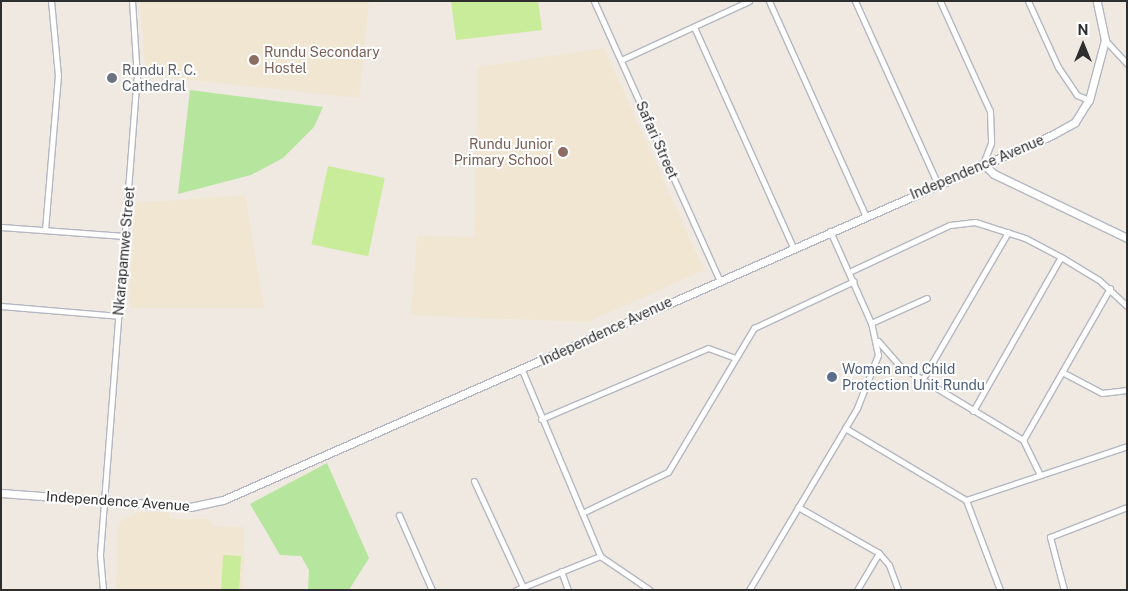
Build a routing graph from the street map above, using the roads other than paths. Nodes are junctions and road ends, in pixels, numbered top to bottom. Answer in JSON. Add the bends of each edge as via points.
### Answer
{"nodes":[{"id":1,"x":51,"y":1,"type":"edge"},
{"id":2,"x":132,"y":1,"type":"edge"},
{"id":3,"x":594,"y":1,"type":"edge"},
{"id":4,"x":748,"y":1,"type":"edge"},
{"id":5,"x":769,"y":1,"type":"edge"},
{"id":6,"x":855,"y":1,"type":"edge"},
{"id":7,"x":940,"y":1,"type":"edge"},
{"id":8,"x":1028,"y":1,"type":"edge"},
{"id":9,"x":1097,"y":1,"type":"edge"},
{"id":10,"x":694,"y":27,"type":"junction"},
{"id":11,"x":1105,"y":40,"type":"junction"},
{"id":12,"x":621,"y":60,"type":"junction"},
{"id":13,"x":1127,"y":64,"type":"edge"},
{"id":14,"x":1089,"y":100,"type":"junction"},
{"id":15,"x":983,"y":164,"type":"junction"},
{"id":16,"x":937,"y":183,"type":"junction"},
{"id":17,"x":866,"y":215,"type":"junction"},
{"id":18,"x":1,"y":227,"type":"edge"},
{"id":19,"x":45,"y":230,"type":"junction"},
{"id":20,"x":830,"y":230,"type":"junction"},
{"id":21,"x":1008,"y":232,"type":"junction"},
{"id":22,"x":125,"y":236,"type":"junction"},
{"id":23,"x":1127,"y":238,"type":"edge"},
{"id":24,"x":793,"y":247,"type":"junction"},
{"id":25,"x":1062,"y":257,"type":"junction"},
{"id":26,"x":849,"y":272,"type":"junction"},
{"id":27,"x":719,"y":279,"type":"junction"},
{"id":28,"x":854,"y":281,"type":"junction"},
{"id":29,"x":1110,"y":288,"type":"junction"},
{"id":30,"x":926,"y":298,"type":"dead end"},
{"id":31,"x":1,"y":306,"type":"edge"},
{"id":32,"x":1127,"y":306,"type":"edge"},
{"id":33,"x":119,"y":316,"type":"junction"},
{"id":34,"x":871,"y":323,"type":"junction"},
{"id":35,"x":877,"y":340,"type":"junction"},
{"id":36,"x":733,"y":357,"type":"junction"},
{"id":37,"x":522,"y":370,"type":"junction"},
{"id":38,"x":1062,"y":372,"type":"junction"},
{"id":39,"x":922,"y":380,"type":"junction"},
{"id":40,"x":1127,"y":390,"type":"edge"},
{"id":41,"x":973,"y":411,"type":"junction"},
{"id":42,"x":541,"y":419,"type":"junction"},
{"id":43,"x":845,"y":428,"type":"junction"},
{"id":44,"x":1023,"y":440,"type":"junction"},
{"id":45,"x":1127,"y":446,"type":"edge"},
{"id":46,"x":1040,"y":475,"type":"junction"},
{"id":47,"x":474,"y":481,"type":"dead end"},
{"id":48,"x":1,"y":492,"type":"edge"},
{"id":49,"x":966,"y":500,"type":"junction"},
{"id":50,"x":106,"y":502,"type":"junction"},
{"id":51,"x":798,"y":507,"type":"junction"},
{"id":52,"x":1127,"y":507,"type":"edge"},
{"id":53,"x":582,"y":513,"type":"junction"},
{"id":54,"x":398,"y":515,"type":"dead end"},
{"id":55,"x":879,"y":553,"type":"junction"},
{"id":56,"x":600,"y":556,"type":"junction"},
{"id":57,"x":561,"y":571,"type":"junction"},
{"id":58,"x":523,"y":587,"type":"junction"},
{"id":59,"x":103,"y":590,"type":"edge"},
{"id":60,"x":432,"y":590,"type":"edge"},
{"id":61,"x":516,"y":590,"type":"edge"},
{"id":62,"x":568,"y":590,"type":"edge"},
{"id":63,"x":650,"y":590,"type":"edge"},
{"id":64,"x":749,"y":590,"type":"edge"},
{"id":65,"x":857,"y":590,"type":"edge"},
{"id":66,"x":898,"y":590,"type":"edge"},
{"id":67,"x":1000,"y":590,"type":"edge"},
{"id":68,"x":1064,"y":590,"type":"edge"}],
"edges":[{"from":1,"to":19,"type":"street","via":[[58,76]]},
{"from":2,"to":22,"type":"street","name":"Nkarapamwe Street","via":[[137,78]]},
{"from":3,"to":12,"type":"street","name":"Safari Street"},
{"from":4,"to":10,"type":"street"},
{"from":5,"to":17,"type":"street"},
{"from":6,"to":16,"type":"street"},
{"from":7,"to":15,"type":"street","via":[[990,111],[991,143]]},
{"from":8,"to":14,"type":"street","via":[[1058,67],[1077,95]]},
{"from":9,"to":11,"type":"street","name":"Independence Avenue"},
{"from":10,"to":12,"type":"street"},
{"from":10,"to":24,"type":"street"},
{"from":11,"to":13,"type":"street"},
{"from":11,"to":14,"type":"street","name":"Independence Avenue"},
{"from":12,"to":27,"type":"street","name":"Safari Street"},
{"from":14,"to":15,"type":"street","name":"Independence Avenue","via":[[1079,118],[1063,130]]},
{"from":15,"to":16,"type":"street","name":"Independence Avenue"},
{"from":15,"to":23,"type":"street","via":[[994,174]]},
{"from":16,"to":17,"type":"street","name":"Independence Avenue"},
{"from":17,"to":20,"type":"street","name":"Independence Avenue"},
{"from":18,"to":19,"type":"street"},
{"from":19,"to":22,"type":"street"},
{"from":20,"to":24,"type":"street","name":"Independence Avenue"},
{"from":20,"to":26,"type":"street"},
{"from":21,"to":25,"type":"street"},
{"from":21,"to":26,"type":"street","via":[[975,222],[958,223]]},
{"from":21,"to":39,"type":"street"},
{"from":22,"to":33,"type":"street","name":"Nkarapamwe Street"},
{"from":24,"to":27,"type":"street","name":"Independence Avenue"},
{"from":25,"to":29,"type":"street"},
{"from":25,"to":41,"type":"street"},
{"from":26,"to":28,"type":"street"},
{"from":27,"to":37,"type":"street","name":"Independence Avenue"},
{"from":28,"to":34,"type":"street"},
{"from":28,"to":36,"type":"street","via":[[760,324]]},
{"from":29,"to":32,"type":"street"},
{"from":29,"to":38,"type":"street"},
{"from":30,"to":34,"type":"street"},
{"from":31,"to":33,"type":"street"},
{"from":33,"to":50,"type":"street","name":"Nkarapamwe Street"},
{"from":34,"to":35,"type":"street"},
{"from":35,"to":39,"type":"street","via":[[900,366]]},
{"from":35,"to":43,"type":"street","via":[[874,370]]},
{"from":36,"to":42,"type":"street","via":[[708,348]]},
{"from":36,"to":53,"type":"street","via":[[668,472]]},
{"from":37,"to":42,"type":"street"},
{"from":37,"to":50,"type":"street","name":"Independence Avenue","via":[[215,502],[190,507]]},
{"from":38,"to":40,"type":"street","via":[[1102,393]]},
{"from":38,"to":44,"type":"street"},
{"from":39,"to":41,"type":"street"},
{"from":41,"to":44,"type":"street"},
{"from":42,"to":53,"type":"street"},
{"from":43,"to":49,"type":"street"},
{"from":43,"to":51,"type":"street"},
{"from":44,"to":46,"type":"street"},
{"from":45,"to":46,"type":"street"},
{"from":46,"to":49,"type":"street"},
{"from":47,"to":58,"type":"street"},
{"from":48,"to":50,"type":"street","name":"Independence Avenue"},
{"from":49,"to":67,"type":"street"},
{"from":50,"to":59,"type":"street","name":"Nkarapamwe Street","via":[[99,565]]},
{"from":51,"to":55,"type":"street"},
{"from":51,"to":64,"type":"street"},
{"from":52,"to":68,"type":"street","via":[[1050,537]]},
{"from":53,"to":56,"type":"street"},
{"from":54,"to":60,"type":"street"},
{"from":55,"to":65,"type":"street"},
{"from":55,"to":66,"type":"street","via":[[889,565]]},
{"from":56,"to":57,"type":"street"},
{"from":56,"to":63,"type":"street"},
{"from":57,"to":58,"type":"street"},
{"from":57,"to":62,"type":"street"},
{"from":58,"to":61,"type":"street"}]}
